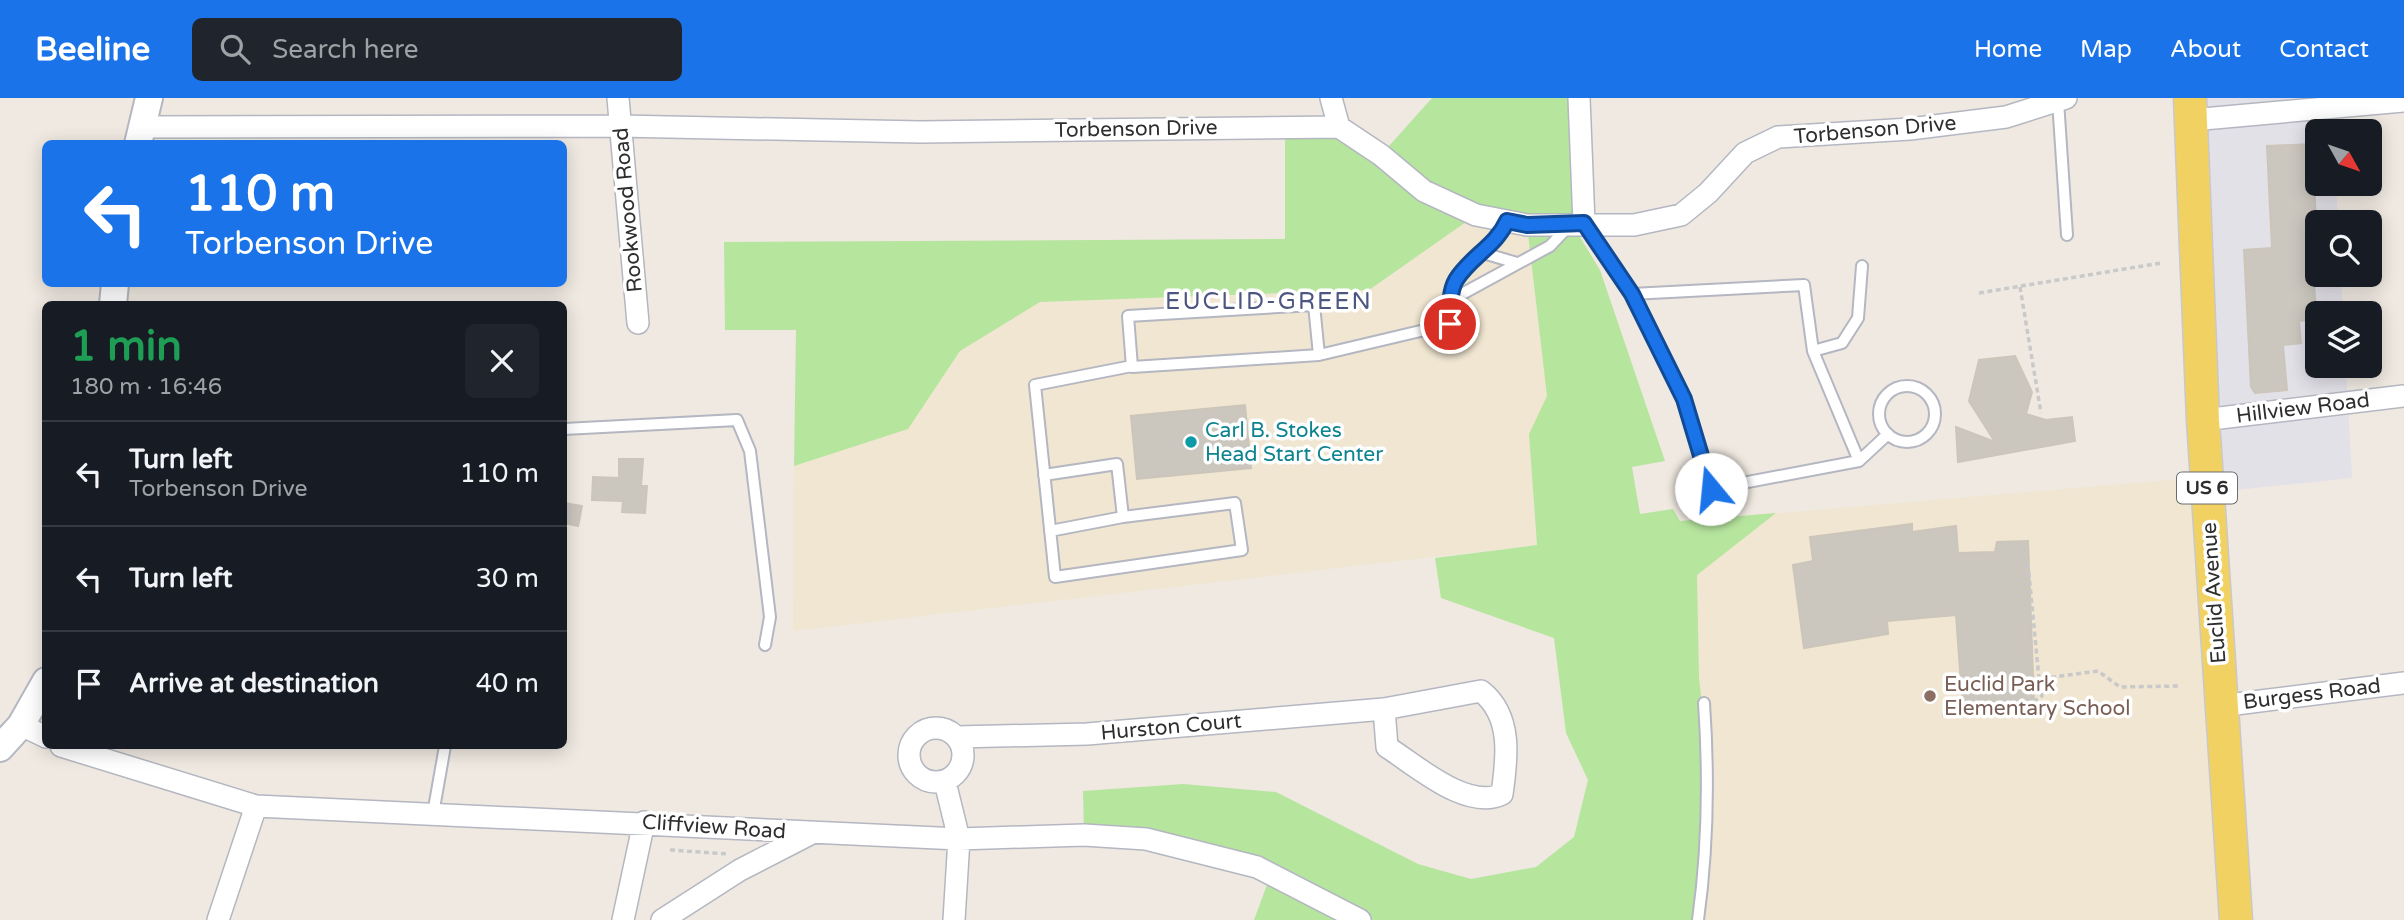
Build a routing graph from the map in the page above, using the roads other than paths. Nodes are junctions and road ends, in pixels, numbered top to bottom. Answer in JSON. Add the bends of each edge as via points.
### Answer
{"nodes":[{"id":1,"x":149,"y":98,"type":"edge"},
{"id":2,"x":618,"y":98,"type":"edge"},
{"id":3,"x":1331,"y":98,"type":"edge"},
{"id":4,"x":1579,"y":98,"type":"edge"},
{"id":5,"x":2062,"y":99,"type":"edge"},
{"id":6,"x":2404,"y":101,"type":"edge"},
{"id":7,"x":2254,"y":106,"type":"edge"},
{"id":8,"x":2191,"y":109,"type":"edge"},
{"id":9,"x":620,"y":126,"type":"junction"},
{"id":10,"x":1339,"y":127,"type":"junction"},
{"id":11,"x":141,"y":135,"type":"edge"},
{"id":12,"x":1507,"y":221,"type":"junction"},
{"id":13,"x":1578,"y":223,"type":"junction"},
{"id":14,"x":2067,"y":235,"type":"dead end"},
{"id":15,"x":1483,"y":253,"type":"junction"},
{"id":16,"x":1517,"y":263,"type":"junction"},
{"id":17,"x":1862,"y":265,"type":"dead end"},
{"id":18,"x":1632,"y":294,"type":"junction"},
{"id":19,"x":1451,"y":300,"type":"junction"},
{"id":20,"x":638,"y":323,"type":"dead end"},
{"id":21,"x":1813,"y":351,"type":"junction"},
{"id":22,"x":1319,"y":355,"type":"junction"},
{"id":23,"x":1132,"y":366,"type":"junction"},
{"id":24,"x":2404,"y":396,"type":"edge"},
{"id":25,"x":2203,"y":420,"type":"junction"},
{"id":26,"x":567,"y":429,"type":"edge"},
{"id":27,"x":1888,"y":434,"type":"junction"},
{"id":28,"x":1859,"y":461,"type":"junction"},
{"id":29,"x":1044,"y":475,"type":"junction"},
{"id":30,"x":1123,"y":517,"type":"junction"},
{"id":31,"x":1050,"y":531,"type":"junction"},
{"id":32,"x":765,"y":645,"type":"dead end"},
{"id":33,"x":2404,"y":683,"type":"edge"},
{"id":34,"x":42,"y":688,"type":"edge"},
{"id":35,"x":1704,"y":703,"type":"dead end"},
{"id":36,"x":2220,"y":706,"type":"junction"},
{"id":37,"x":1384,"y":709,"type":"junction"},
{"id":38,"x":21,"y":725,"type":"junction"},
{"id":39,"x":42,"y":735,"type":"edge"},
{"id":40,"x":957,"y":737,"type":"junction"},
{"id":41,"x":0,"y":748,"type":"edge"},
{"id":42,"x":71,"y":749,"type":"edge"},
{"id":43,"x":444,"y":749,"type":"edge"},
{"id":44,"x":945,"y":782,"type":"junction"},
{"id":45,"x":256,"y":806,"type":"junction"},
{"id":46,"x":433,"y":814,"type":"junction"},
{"id":47,"x":644,"y":822,"type":"junction"},
{"id":48,"x":812,"y":833,"type":"junction"},
{"id":49,"x":959,"y":839,"type":"junction"},
{"id":50,"x":218,"y":920,"type":"edge"},
{"id":51,"x":623,"y":920,"type":"edge"},
{"id":52,"x":662,"y":920,"type":"edge"},
{"id":53,"x":954,"y":920,"type":"edge"},
{"id":54,"x":1360,"y":920,"type":"edge"},
{"id":55,"x":1698,"y":920,"type":"edge"},
{"id":56,"x":2236,"y":920,"type":"edge"}],
"edges":[{"from":1,"to":11,"type":"street"},
{"from":2,"to":9,"type":"street","name":"Rookwood Road"},
{"from":3,"to":10,"type":"street"},
{"from":4,"to":13,"type":"street"},
{"from":5,"to":13,"type":"street","name":"Torbenson Drive","via":[[2006,117],[1910,129],[1778,137],[1745,153],[1681,215],[1634,225]]},
{"from":5,"to":14,"type":"lane"},
{"from":6,"to":7,"type":"street"},
{"from":7,"to":8,"type":"street"},
{"from":8,"to":25,"type":"main road","name":"Euclid Avenue","number":"US 6"},
{"from":9,"to":10,"type":"street","name":"Torbenson Drive","via":[[920,132]]},
{"from":9,"to":11,"type":"street","name":"Torbenson Drive"},
{"from":9,"to":20,"type":"street","name":"Rookwood Road"},
{"from":10,"to":12,"type":"street","name":"Torbenson Drive","via":[[1424,191],[1476,215]]},
{"from":12,"to":13,"type":"street","name":"Torbenson Drive"},
{"from":12,"to":15,"type":"lane","via":[[1500,237]]},
{"from":13,"to":16,"type":"lane"},
{"from":13,"to":18,"type":"lane"},
{"from":15,"to":16,"type":"lane"},
{"from":15,"to":19,"type":"lane","via":[[1456,280]]},
{"from":16,"to":19,"type":"lane"},
{"from":17,"to":21,"type":"lane","via":[[1858,318],[1842,343]]},
{"from":18,"to":21,"type":"lane","via":[[1804,285]]},
{"from":18,"to":28,"type":"lane","via":[[1684,399],[1711,489]]},
{"from":19,"to":22,"type":"lane","via":[[1450,324]]},
{"from":21,"to":28,"type":"lane"},
{"from":22,"to":23,"type":"lane"},
{"from":22,"to":23,"type":"lane","via":[[1314,305],[1128,316]]},
{"from":23,"to":29,"type":"lane","via":[[1035,385]]},
{"from":24,"to":25,"type":"street","name":"Hillview Road"},
{"from":25,"to":36,"type":"main road","name":"Euclid Avenue","number":"US 6"},
{"from":26,"to":32,"type":"lane","via":[[737,420],[750,451],[770,617]]},
{"from":27,"to":27,"type":"lane","via":[[1905,442],[1929,431],[1934,405],[1923,391],[1906,386],[1889,393],[1880,409]]},
{"from":27,"to":28,"type":"lane"},
{"from":29,"to":30,"type":"lane","via":[[1117,464]]},
{"from":29,"to":31,"type":"lane"},
{"from":30,"to":31,"type":"lane"},
{"from":30,"to":31,"type":"lane","via":[[1235,503],[1242,550],[1055,577]]},
{"from":33,"to":36,"type":"street","name":"Burgess Road"},
{"from":34,"to":38,"type":"street"},
{"from":35,"to":55,"type":"lane","via":[[1705,870]]},
{"from":36,"to":56,"type":"main road","name":"Euclid Avenue","number":"US 6"},
{"from":37,"to":37,"type":"street","name":"Hurston Court","via":[[1387,747],[1467,797],[1492,799],[1502,794],[1505,734],[1491,699],[1481,691]]},
{"from":37,"to":40,"type":"street","name":"Hurston Court","via":[[1087,734]]},
{"from":38,"to":39,"type":"street"},
{"from":38,"to":41,"type":"street"},
{"from":40,"to":44,"type":"street","via":[[962,762],[959,771]]},
{"from":40,"to":44,"type":"street","name":"Hurston Court","via":[[941,728],[923,731],[908,753],[912,771],[919,778]]},
{"from":42,"to":45,"type":"street","name":"Cliffview Road"},
{"from":43,"to":46,"type":"lane"},
{"from":44,"to":49,"type":"street"},
{"from":45,"to":46,"type":"street","name":"Cliffview Road"},
{"from":45,"to":50,"type":"street"},
{"from":46,"to":47,"type":"street","name":"Cliffview Road"},
{"from":47,"to":48,"type":"street","name":"Cliffview Road"},
{"from":47,"to":51,"type":"street"},
{"from":48,"to":49,"type":"street","name":"Cliffview Road"},
{"from":48,"to":52,"type":"street","via":[[740,870]]},
{"from":49,"to":53,"type":"street"},
{"from":49,"to":54,"type":"street","name":"Cliffview Road","via":[[1084,835],[1146,839],[1257,867]]}]}
